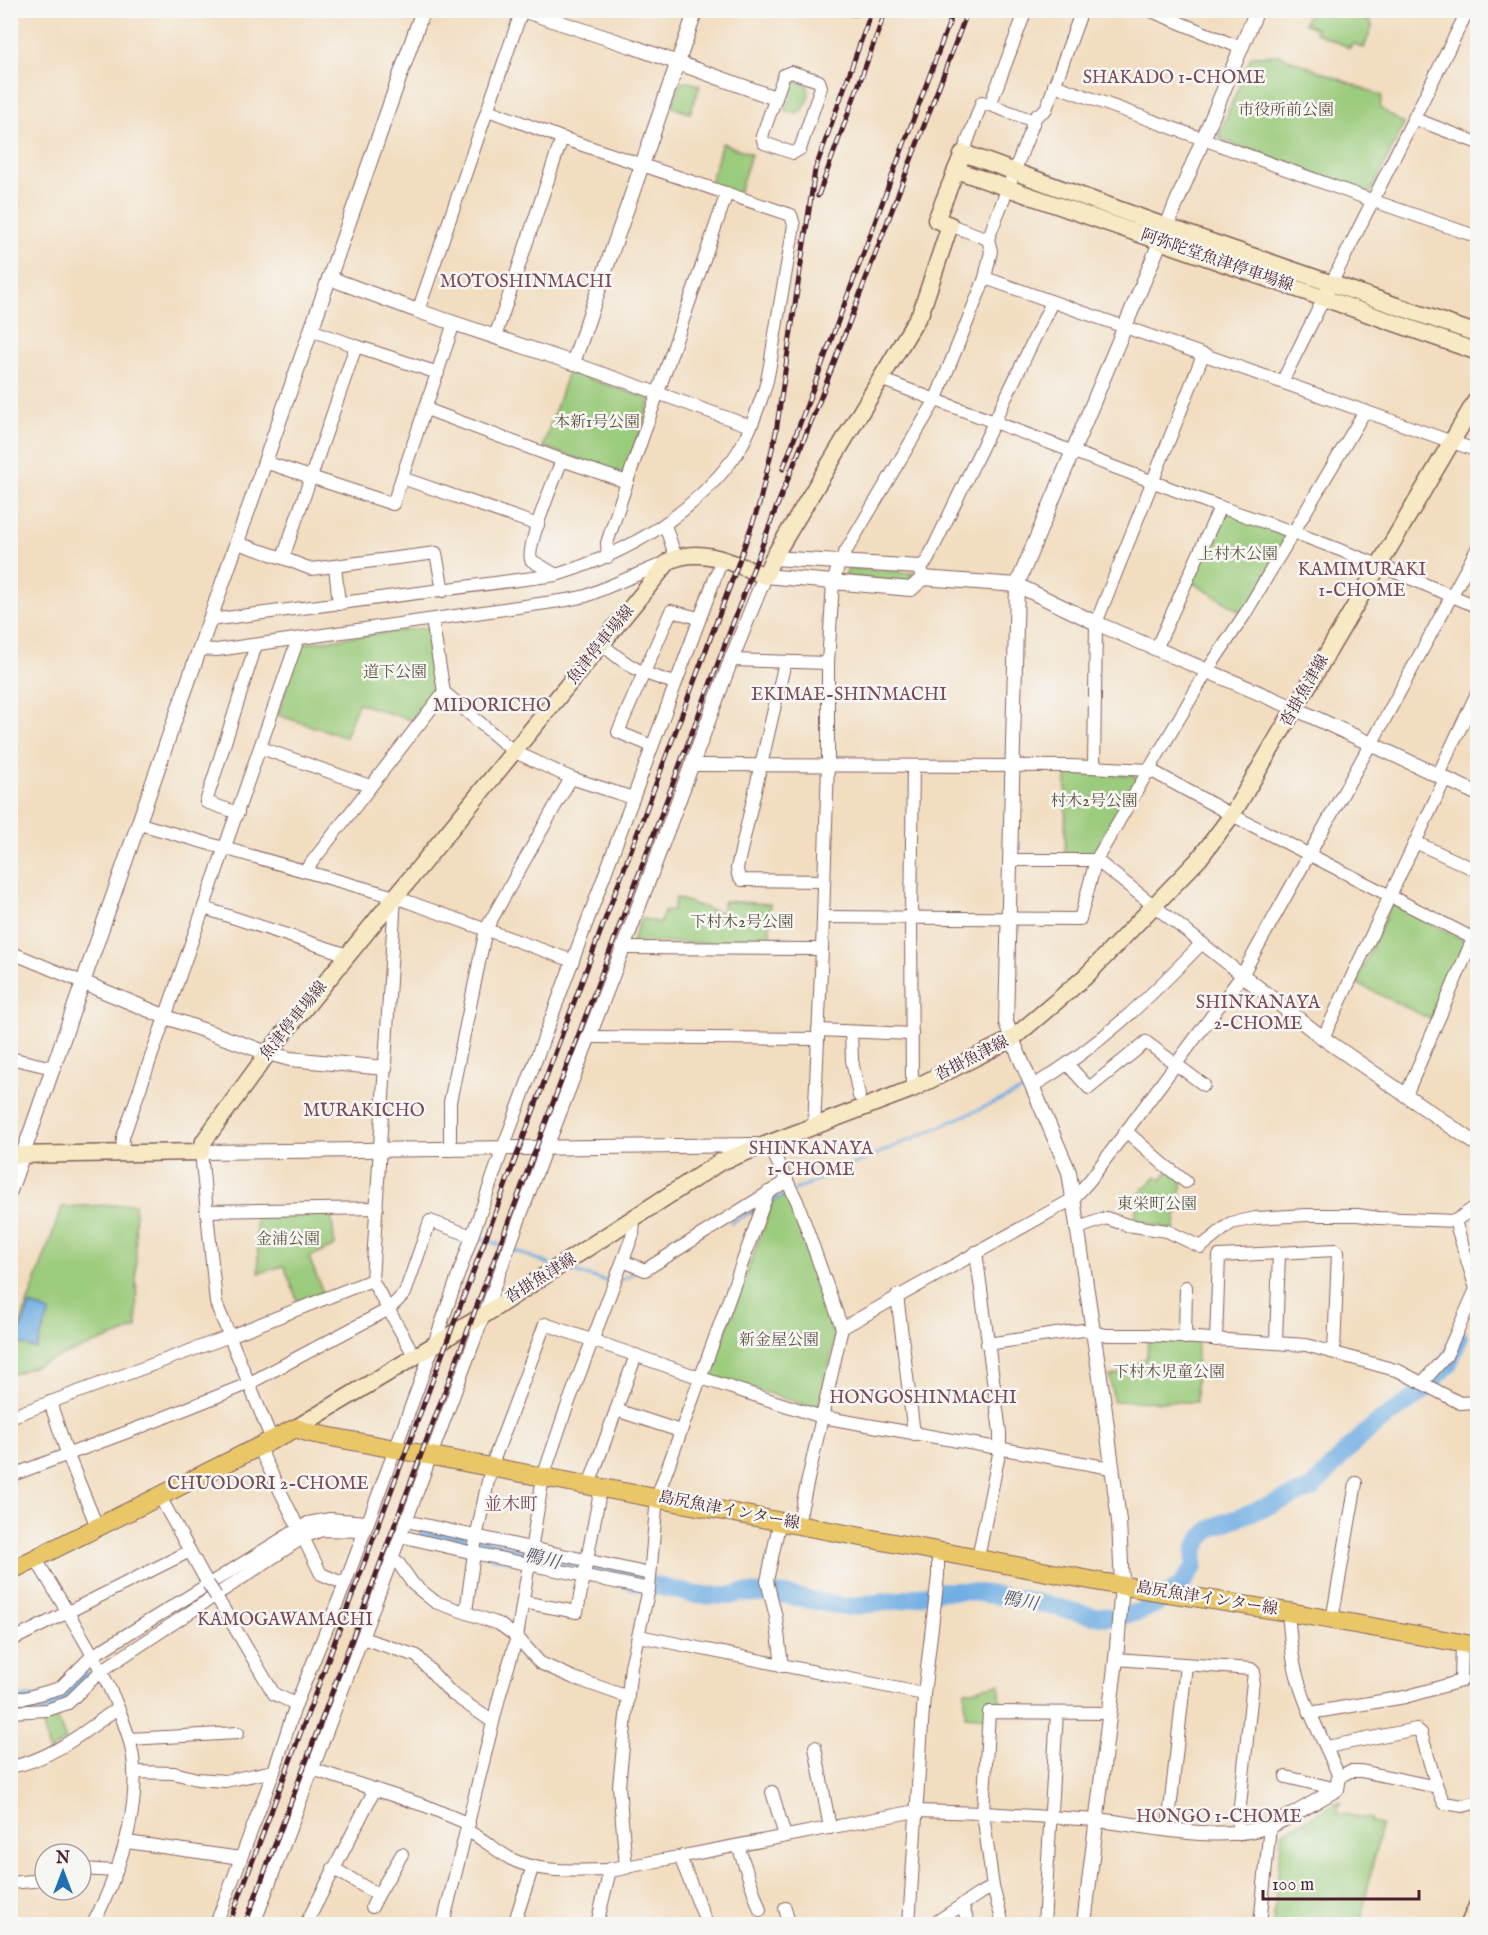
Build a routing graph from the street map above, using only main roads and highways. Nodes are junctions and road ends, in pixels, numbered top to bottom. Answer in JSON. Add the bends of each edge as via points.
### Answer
{"nodes":[{"id":1,"x":956,"y":170,"type":"junction"},
{"id":2,"x":1164,"y":234,"type":"junction"},
{"id":3,"x":1329,"y":291,"type":"junction"},
{"id":4,"x":1478,"y":334,"type":"edge"},
{"id":5,"x":1478,"y":351,"type":"edge"},
{"id":6,"x":1478,"y":397,"type":"edge"},
{"id":7,"x":17,"y":1155,"type":"edge"},
{"id":8,"x":296,"y":1428,"type":"junction"},
{"id":9,"x":10,"y":1571,"type":"edge"},
{"id":10,"x":1470,"y":1645,"type":"edge"}],
"edges":[{"from":1,"to":2,"type":"main road","name":"阿弥陀堂魚津停車場線"},
{"from":1,"to":2,"type":"main road","name":"阿弥陀堂魚津停車場線","via":[[963,153]]},
{"from":1,"to":7,"type":"main road","name":"魚津停車場線","via":[[936,220],[950,225],[921,312],[765,576],[722,559],[699,555],[672,559],[268,1053],[204,1141],[201,1152]]},
{"from":2,"to":3,"type":"main road","name":"阿弥陀堂魚津停車場線"},
{"from":3,"to":4,"type":"main road","name":"阿弥陀堂魚津停車場線"},
{"from":3,"to":5,"type":"main road","name":"阿弥陀堂魚津停車場線"},
{"from":6,"to":8,"type":"main road","name":"沓掛魚津線","via":[[1232,815],[1199,859],[1085,977],[1012,1039],[912,1089],[720,1162],[484,1315]]},
{"from":8,"to":9,"type":"main road"},
{"from":8,"to":10,"type":"main road","name":"島尻魚津インター線","via":[[1153,1591]]}]}
